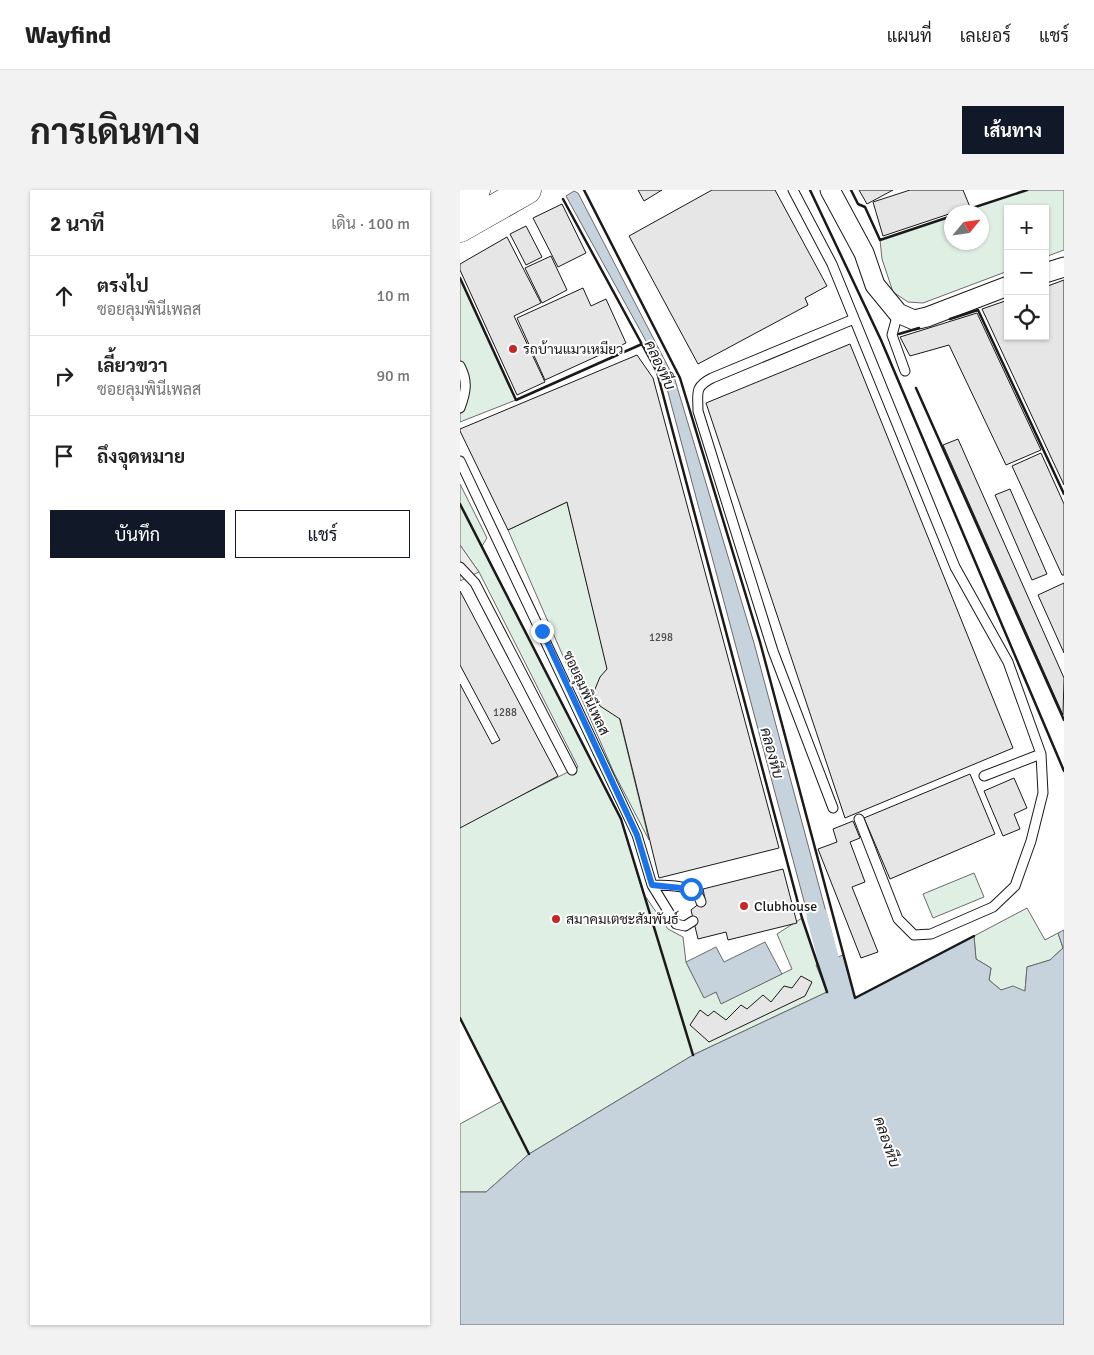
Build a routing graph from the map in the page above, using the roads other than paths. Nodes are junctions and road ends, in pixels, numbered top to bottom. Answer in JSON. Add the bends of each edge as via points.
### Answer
{"nodes":[{"id":1,"x":476,"y":190,"type":"edge"},
{"id":2,"x":527,"y":190,"type":"edge"},
{"id":3,"x":793,"y":190,"type":"edge"},
{"id":4,"x":830,"y":190,"type":"edge"},
{"id":5,"x":460,"y":199,"type":"edge"},
{"id":6,"x":460,"y":228,"type":"edge"},
{"id":7,"x":1064,"y":267,"type":"edge"},
{"id":8,"x":1049,"y":272,"type":"edge"},
{"id":9,"x":1004,"y":288,"type":"edge"},
{"id":10,"x":898,"y":313,"type":"junction"},
{"id":11,"x":854,"y":319,"type":"junction"},
{"id":12,"x":460,"y":366,"type":"edge"},
{"id":13,"x":904,"y":371,"type":"dead end"},
{"id":14,"x":460,"y":408,"type":"edge"},
{"id":15,"x":460,"y":461,"type":"edge"},
{"id":16,"x":460,"y":567,"type":"edge"},
{"id":17,"x":1040,"y":754,"type":"junction"},
{"id":18,"x":572,"y":770,"type":"dead end"},
{"id":19,"x":984,"y":776,"type":"dead end"},
{"id":20,"x":833,"y":808,"type":"dead end"},
{"id":21,"x":859,"y":819,"type":"dead end"},
{"id":22,"x":652,"y":885,"type":"junction"},
{"id":23,"x":701,"y":902,"type":"dead end"},
{"id":24,"x":693,"y":921,"type":"dead end"}],
"edges":[{"from":1,"to":5,"type":"main road"},
{"from":2,"to":6,"type":"main road"},
{"from":3,"to":11,"type":"lane","via":[[832,264]]},
{"from":4,"to":10,"type":"street","via":[[864,253],[875,285]]},
{"from":7,"to":8,"type":"street"},
{"from":9,"to":10,"type":"street","via":[[932,316],[914,320]]},
{"from":10,"to":13,"type":"lane","via":[[892,335]]},
{"from":11,"to":17,"type":"lane","via":[[956,567],[1008,662]]},
{"from":11,"to":20,"type":"lane","via":[[712,378],[700,384],[698,390],[698,411],[773,651]]},
{"from":12,"to":14,"type":"lane","via":[[467,386]]},
{"from":15,"to":22,"type":"lane","name":"ซอยลุมพินีเพลส","via":[[637,835]]},
{"from":16,"to":18,"type":"lane","via":[[475,583]]},
{"from":17,"to":19,"type":"lane"},
{"from":17,"to":21,"type":"lane","via":[[1043,792],[1015,886],[993,907],[931,934],[914,935],[898,919]]},
{"from":22,"to":23,"type":"lane","via":[[691,889],[700,896]]},
{"from":22,"to":24,"type":"lane","name":"ซอยลุมพินีเพลส","via":[[676,924],[685,926]]}]}
